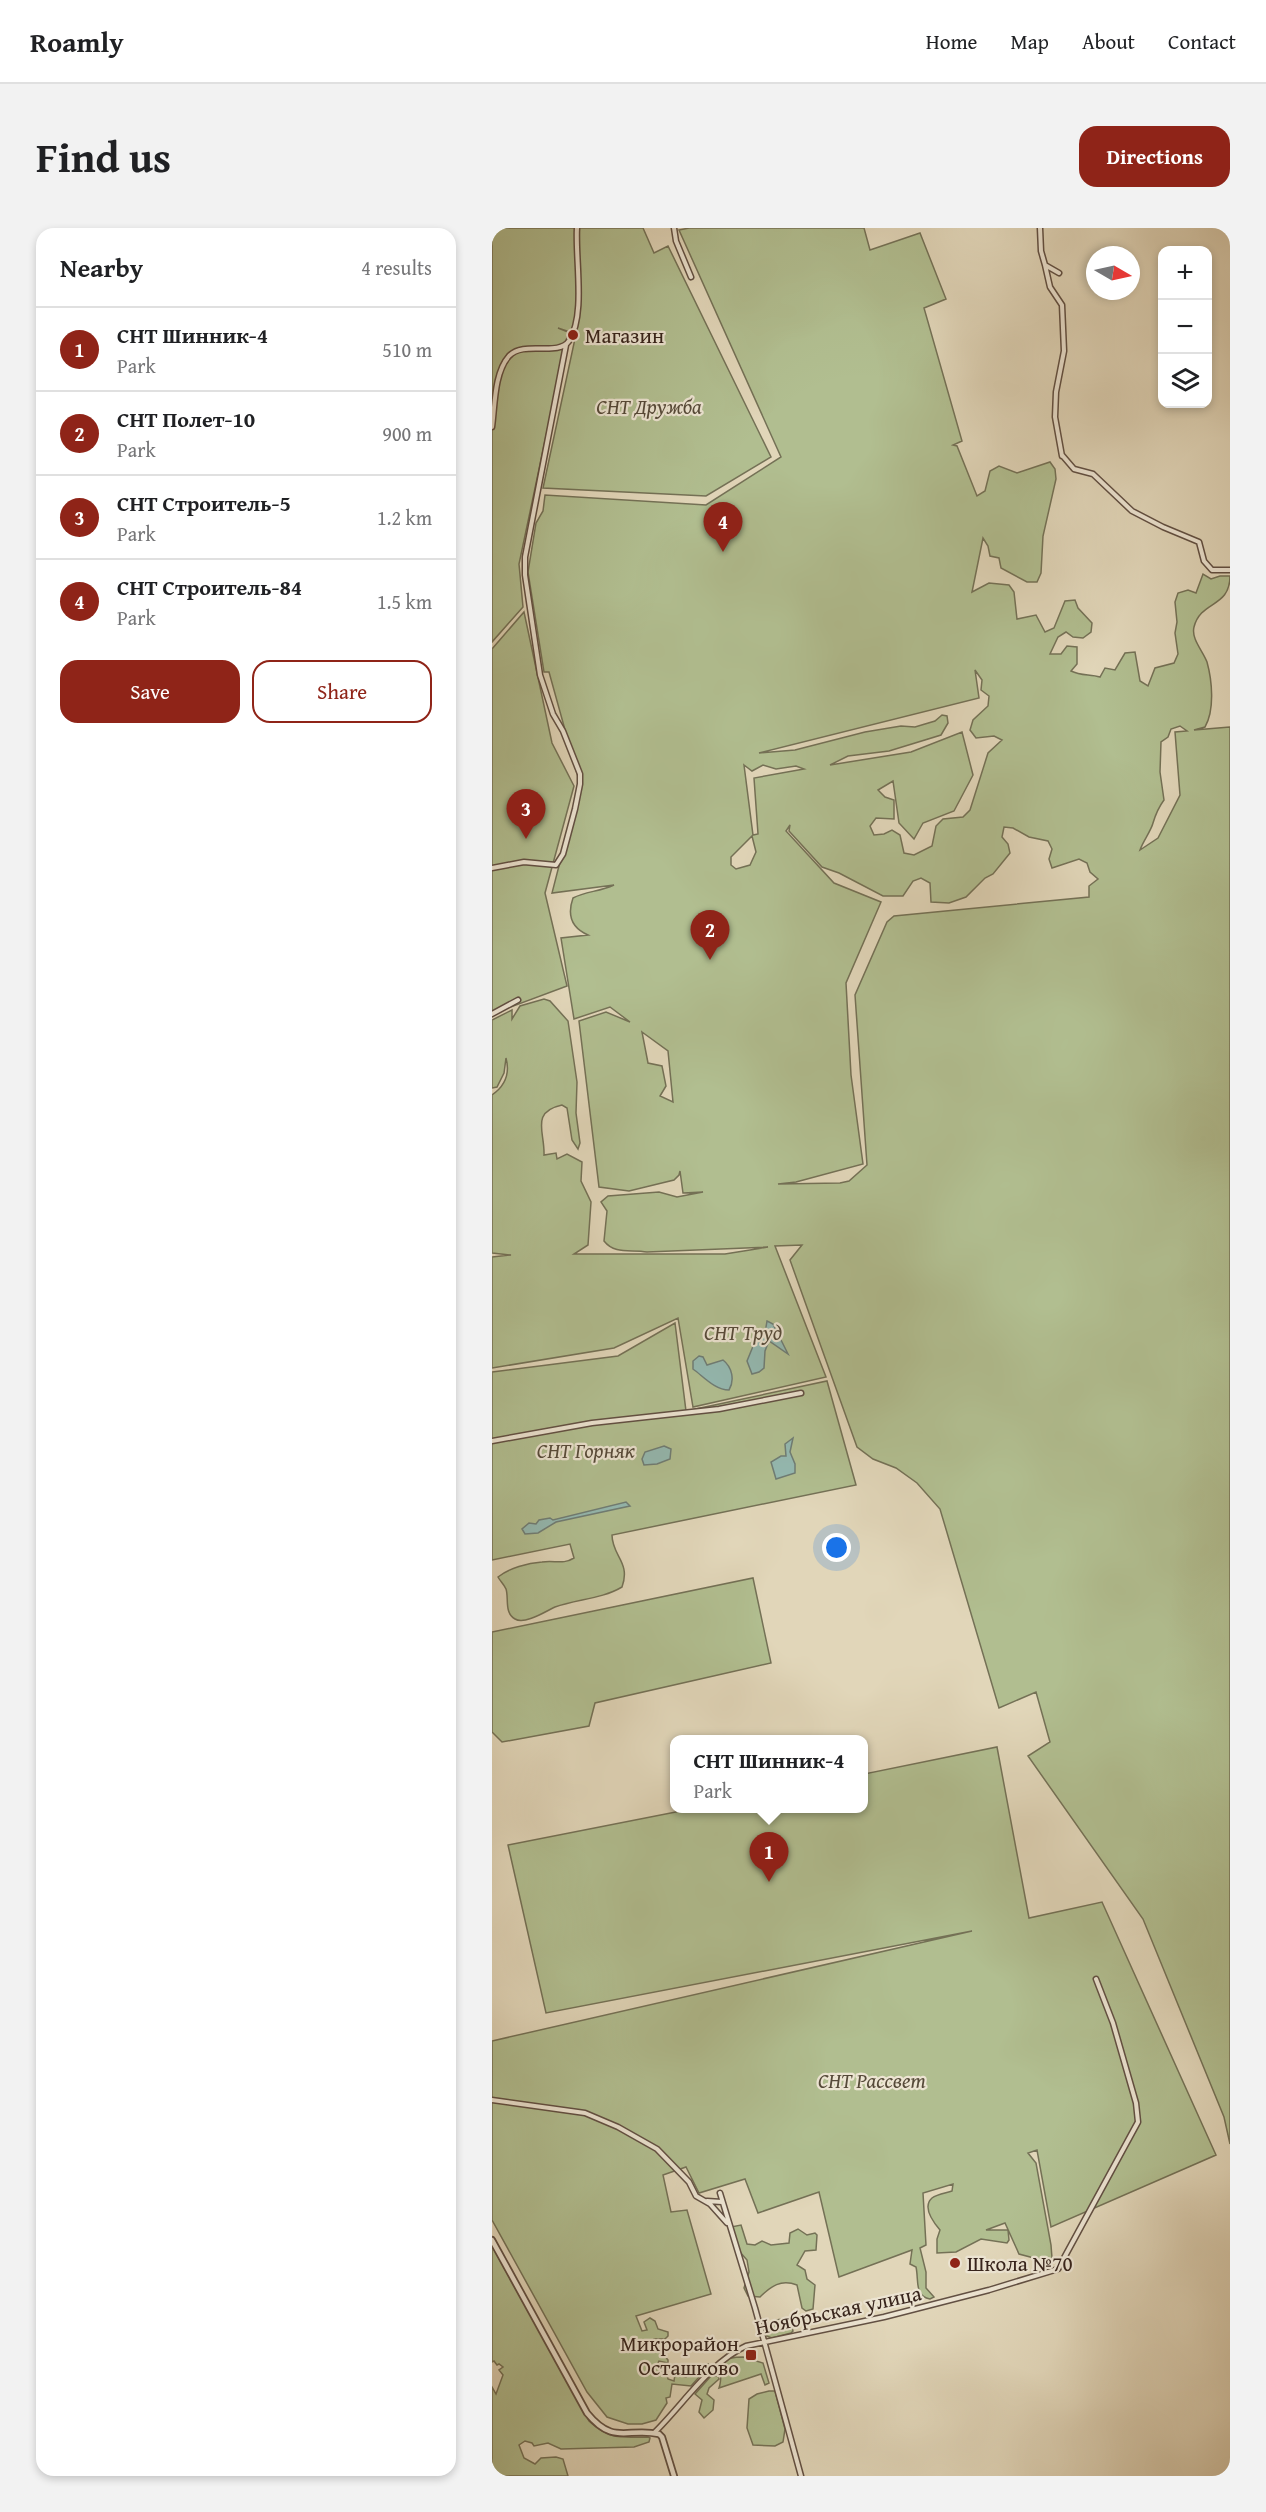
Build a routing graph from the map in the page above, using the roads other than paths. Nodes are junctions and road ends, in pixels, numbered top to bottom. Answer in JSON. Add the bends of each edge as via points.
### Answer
{"nodes":[{"id":1,"x":577,"y":228,"type":"edge"},
{"id":2,"x":674,"y":228,"type":"edge"},
{"id":3,"x":1040,"y":228,"type":"edge"},
{"id":4,"x":1046,"y":265,"type":"junction"},
{"id":5,"x":1059,"y":273,"type":"dead end"},
{"id":6,"x":692,"y":277,"type":"dead end"},
{"id":7,"x":566,"y":345,"type":"junction"},
{"id":8,"x":492,"y":427,"type":"edge"},
{"id":9,"x":1230,"y":570,"type":"edge"},
{"id":10,"x":492,"y":868,"type":"edge"},
{"id":11,"x":518,"y":1000,"type":"dead end"},
{"id":12,"x":492,"y":1014,"type":"edge"},
{"id":13,"x":801,"y":1393,"type":"dead end"},
{"id":14,"x":492,"y":1441,"type":"edge"},
{"id":15,"x":1096,"y":1980,"type":"dead end"},
{"id":16,"x":492,"y":2100,"type":"edge"},
{"id":17,"x":720,"y":2193,"type":"dead end"},
{"id":18,"x":704,"y":2200,"type":"junction"},
{"id":19,"x":722,"y":2202,"type":"junction"},
{"id":20,"x":728,"y":2224,"type":"junction"},
{"id":21,"x":492,"y":2240,"type":"edge"},
{"id":22,"x":764,"y":2341,"type":"junction"},
{"id":23,"x":654,"y":2433,"type":"junction"},
{"id":24,"x":674,"y":2476,"type":"edge"},
{"id":25,"x":801,"y":2476,"type":"edge"}],
"edges":[{"from":1,"to":7,"type":"street","via":[[577,312]]},
{"from":2,"to":6,"type":"street"},
{"from":3,"to":4,"type":"street"},
{"from":4,"to":5,"type":"street"},
{"from":4,"to":9,"type":"street","via":[[1050,287],[1062,305],[1064,351],[1055,417],[1062,456],[1074,469],[1093,474],[1132,511],[1199,542],[1204,561],[1212,570]]},
{"from":7,"to":8,"type":"street","via":[[518,350],[509,356],[498,382]]},
{"from":7,"to":10,"type":"street","via":[[527,540],[525,574],[540,675],[576,763],[580,784],[563,854],[556,865],[524,862]]},
{"from":11,"to":12,"type":"street"},
{"from":13,"to":14,"type":"street","via":[[718,1409],[592,1423]]},
{"from":15,"to":22,"type":"street","name":"Ноябрьская улица","via":[[1113,2023],[1138,2122],[1058,2269],[884,2317]]},
{"from":16,"to":18,"type":"street","via":[[585,2113],[618,2127],[657,2149],[696,2196]]},
{"from":17,"to":19,"type":"street"},
{"from":18,"to":19,"type":"street"},
{"from":18,"to":20,"type":"street"},
{"from":19,"to":20,"type":"street"},
{"from":20,"to":22,"type":"street"},
{"from":21,"to":23,"type":"street","via":[[597,2425],[618,2433]]},
{"from":22,"to":23,"type":"street","name":"Ноябрьская улица","via":[[729,2356]]},
{"from":22,"to":25,"type":"street"},
{"from":23,"to":24,"type":"street","via":[[662,2437]]}]}
